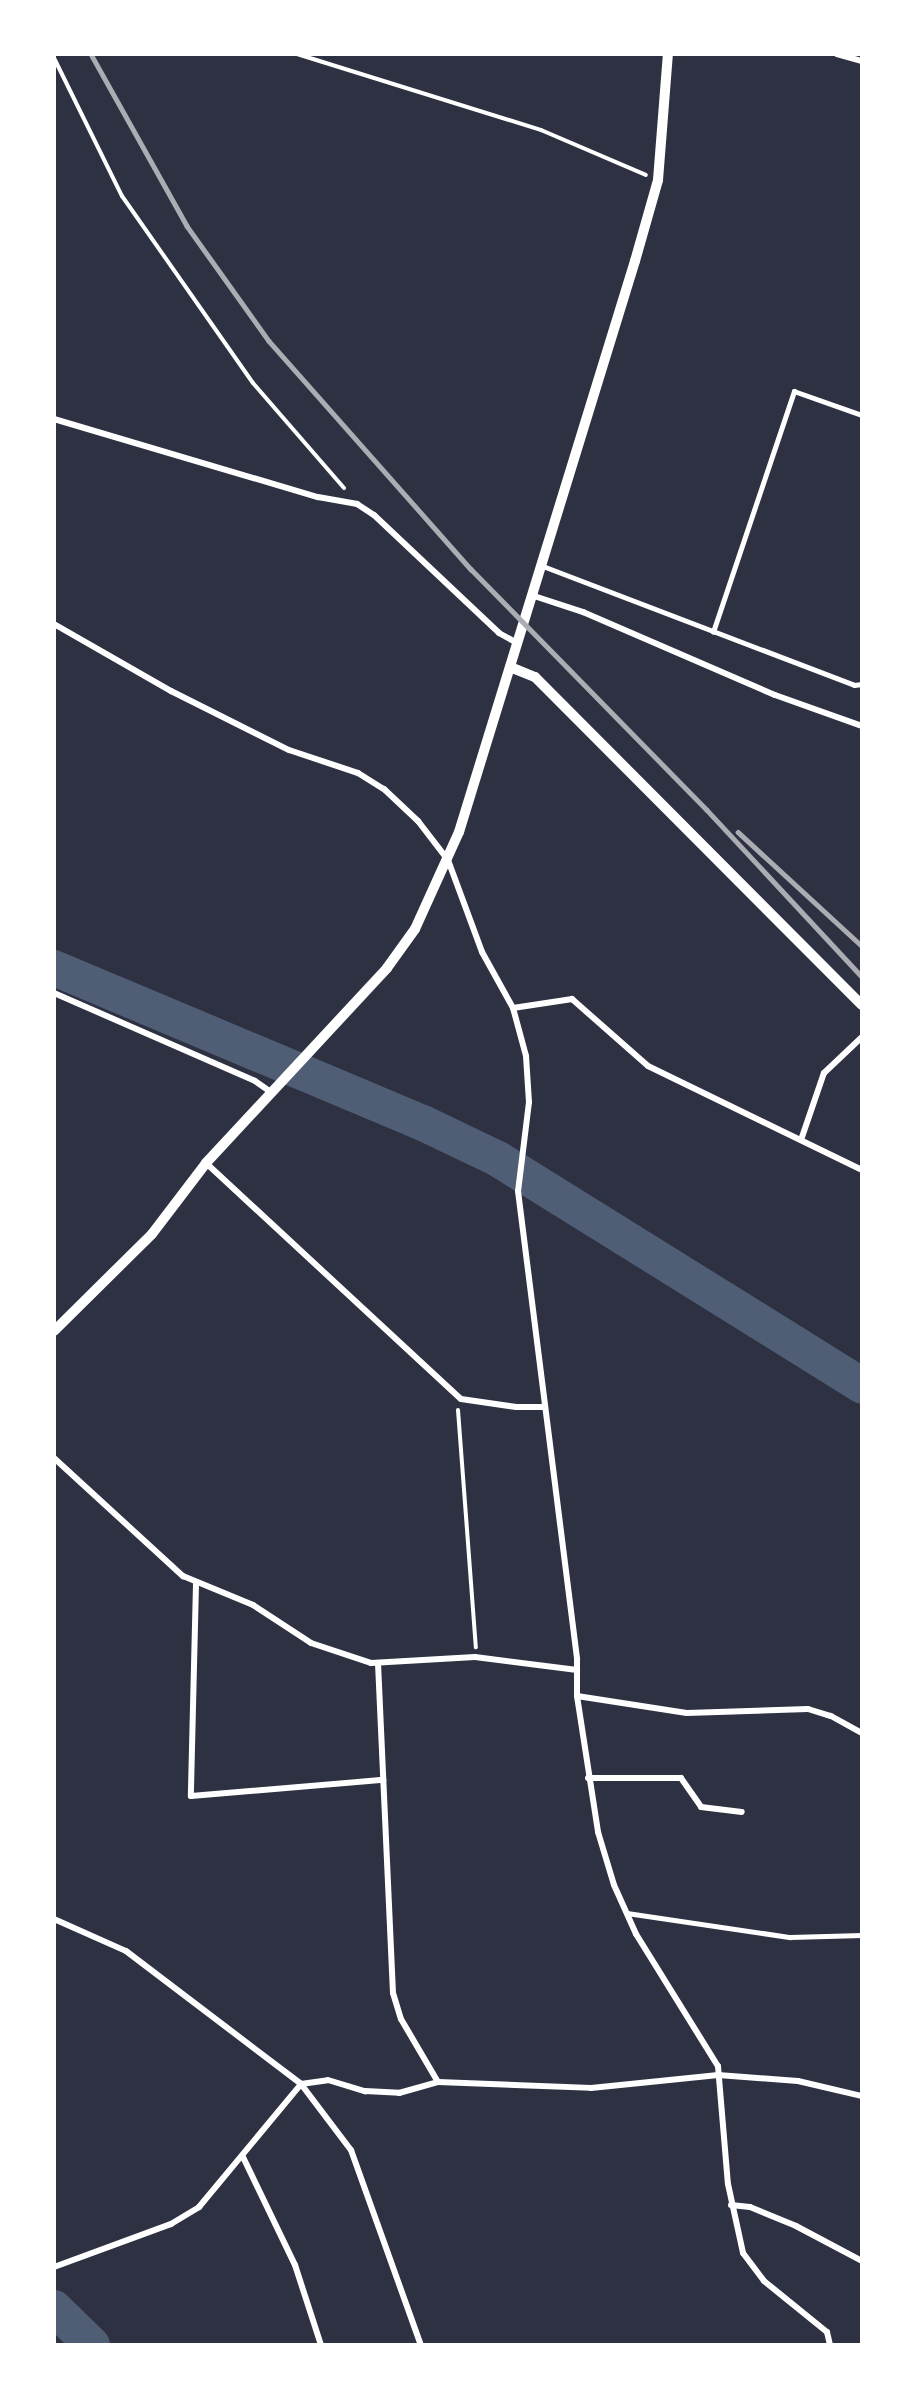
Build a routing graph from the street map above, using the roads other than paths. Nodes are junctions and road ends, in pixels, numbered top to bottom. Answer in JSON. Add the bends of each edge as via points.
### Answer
{"nodes":[{"id":1,"x":668,"y":54,"type":"edge"},
{"id":2,"x":837,"y":54,"type":"edge"},
{"id":3,"x":862,"y":61,"type":"edge"},
{"id":4,"x":862,"y":415,"type":"edge"},
{"id":5,"x":54,"y":419,"type":"edge"},
{"id":6,"x":540,"y":565,"type":"junction"},
{"id":7,"x":531,"y":595,"type":"junction"},
{"id":8,"x":54,"y":624,"type":"edge"},
{"id":9,"x":713,"y":632,"type":"junction"},
{"id":10,"x":517,"y":643,"type":"junction"},
{"id":11,"x":510,"y":667,"type":"junction"},
{"id":12,"x":862,"y":684,"type":"edge"},
{"id":13,"x":862,"y":726,"type":"edge"},
{"id":14,"x":448,"y":860,"type":"junction"},
{"id":15,"x":54,"y":993,"type":"edge"},
{"id":16,"x":862,"y":1005,"type":"edge"},
{"id":17,"x":513,"y":1008,"type":"junction"},
{"id":18,"x":862,"y":1036,"type":"edge"},
{"id":19,"x":272,"y":1093,"type":"junction"},
{"id":20,"x":801,"y":1140,"type":"junction"},
{"id":21,"x":206,"y":1163,"type":"junction"},
{"id":22,"x":862,"y":1170,"type":"edge"},
{"id":23,"x":54,"y":1331,"type":"edge"},
{"id":24,"x":544,"y":1407,"type":"junction"},
{"id":25,"x":54,"y":1458,"type":"edge"},
{"id":26,"x":196,"y":1584,"type":"junction"},
{"id":27,"x":378,"y":1664,"type":"junction"},
{"id":28,"x":577,"y":1670,"type":"junction"},
{"id":29,"x":577,"y":1696,"type":"junction"},
{"id":30,"x":862,"y":1733,"type":"edge"},
{"id":31,"x":588,"y":1778,"type":"junction"},
{"id":32,"x":383,"y":1780,"type":"junction"},
{"id":33,"x":742,"y":1812,"type":"dead end"},
{"id":34,"x":625,"y":1913,"type":"junction"},
{"id":35,"x":54,"y":1919,"type":"edge"},
{"id":36,"x":862,"y":1935,"type":"edge"},
{"id":37,"x":718,"y":2075,"type":"junction"},
{"id":38,"x":438,"y":2082,"type":"junction"},
{"id":39,"x":301,"y":2084,"type":"junction"},
{"id":40,"x":862,"y":2096,"type":"edge"},
{"id":41,"x":243,"y":2157,"type":"junction"},
{"id":42,"x":731,"y":2205,"type":"junction"},
{"id":43,"x":862,"y":2261,"type":"edge"},
{"id":44,"x":54,"y":2267,"type":"edge"},
{"id":45,"x":321,"y":2345,"type":"edge"},
{"id":46,"x":421,"y":2345,"type":"edge"},
{"id":47,"x":830,"y":2345,"type":"edge"}],
"edges":[{"from":1,"to":6,"type":"street","via":[[658,180]]},
{"from":2,"to":3,"type":"street"},
{"from":4,"to":9,"type":"lane","via":[[794,391]]},
{"from":5,"to":10,"type":"street","via":[[318,497],[357,504],[408,546],[499,633]]},
{"from":6,"to":7,"type":"street"},
{"from":6,"to":9,"type":"lane"},
{"from":7,"to":10,"type":"street"},
{"from":7,"to":13,"type":"street","via":[[583,612],[775,694]]},
{"from":8,"to":14,"type":"street","via":[[171,691],[289,750],[358,773],[384,789],[418,821]]},
{"from":9,"to":12,"type":"lane","via":[[854,685]]},
{"from":10,"to":11,"type":"street"},
{"from":11,"to":14,"type":"street"},
{"from":11,"to":16,"type":"street","via":[[534,677]]},
{"from":14,"to":17,"type":"street","via":[[482,952]]},
{"from":14,"to":19,"type":"street","via":[[400,951]]},
{"from":15,"to":19,"type":"street","via":[[226,1068]]},
{"from":17,"to":20,"type":"street","via":[[572,999],[648,1066]]},
{"from":17,"to":24,"type":"street","via":[[526,1056],[529,1102],[518,1191]]},
{"from":18,"to":20,"type":"street","via":[[824,1073]]},
{"from":19,"to":21,"type":"street"},
{"from":20,"to":22,"type":"street"},
{"from":21,"to":23,"type":"street","via":[[152,1234]]},
{"from":21,"to":24,"type":"street","via":[[461,1399]]},
{"from":24,"to":28,"type":"street"},
{"from":25,"to":26,"type":"street"},
{"from":26,"to":27,"type":"street","via":[[253,1605],[311,1642]]},
{"from":26,"to":32,"type":"street","via":[[192,1796]]},
{"from":27,"to":28,"type":"street","via":[[475,1657]]},
{"from":27,"to":32,"type":"street"},
{"from":28,"to":29,"type":"street"},
{"from":29,"to":30,"type":"street","via":[[687,1713],[808,1709]]},
{"from":29,"to":31,"type":"street"},
{"from":31,"to":33,"type":"street","via":[[681,1778],[701,1807]]},
{"from":31,"to":34,"type":"street","via":[[605,1859]]},
{"from":32,"to":38,"type":"street","via":[[393,1993],[401,2019]]},
{"from":34,"to":36,"type":"lane","via":[[790,1937]]},
{"from":34,"to":37,"type":"street","via":[[718,2066]]},
{"from":35,"to":39,"type":"street","via":[[126,1951]]},
{"from":37,"to":38,"type":"street","via":[[591,2088]]},
{"from":37,"to":40,"type":"street","via":[[798,2081]]},
{"from":37,"to":42,"type":"street"},
{"from":38,"to":39,"type":"street","via":[[399,2093],[372,2092],[328,2080]]},
{"from":39,"to":41,"type":"street","via":[[262,2127]]},
{"from":39,"to":46,"type":"street","via":[[351,2150]]},
{"from":41,"to":44,"type":"street","via":[[199,2207],[171,2224]]},
{"from":41,"to":45,"type":"street","via":[[295,2265]]},
{"from":42,"to":43,"type":"street","via":[[750,2207],[796,2226]]},
{"from":42,"to":47,"type":"street","via":[[743,2253],[754,2271],[827,2332]]}]}
